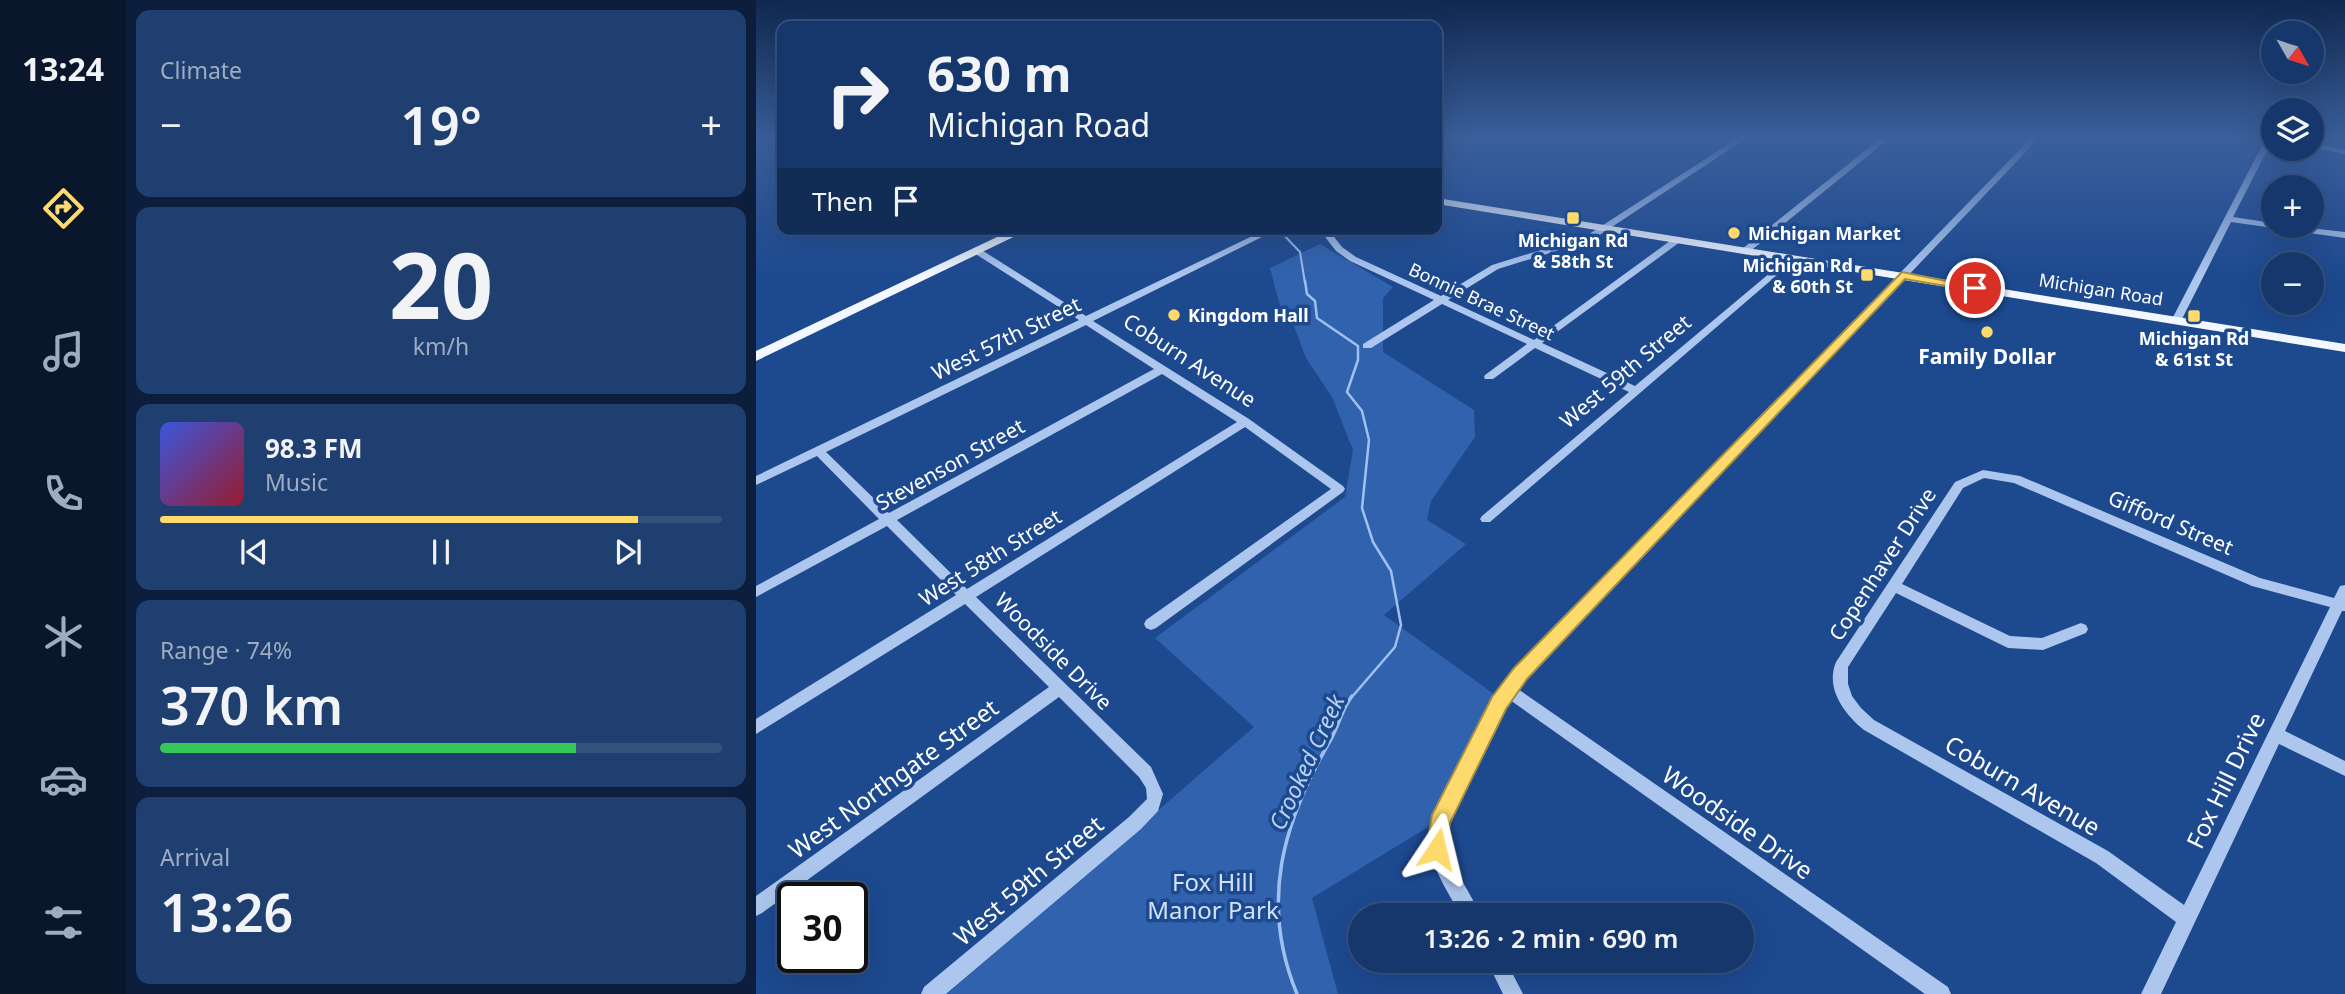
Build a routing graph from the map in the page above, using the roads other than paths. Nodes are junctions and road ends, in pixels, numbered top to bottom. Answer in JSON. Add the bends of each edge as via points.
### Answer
{"nodes":[{"id":1,"x":1672,"y":184,"type":"edge"},
{"id":2,"x":1828,"y":184,"type":"edge"},
{"id":3,"x":1990,"y":184,"type":"edge"},
{"id":4,"x":2246,"y":184,"type":"edge"},
{"id":5,"x":1442,"y":202,"type":"edge"},
{"id":6,"x":2228,"y":219,"type":"junction"},
{"id":7,"x":2261,"y":224,"type":"edge"},
{"id":8,"x":1605,"y":228,"type":"junction"},
{"id":9,"x":2324,"y":233,"type":"edge"},
{"id":10,"x":1011,"y":235,"type":"edge"},
{"id":11,"x":1261,"y":235,"type":"edge"},
{"id":12,"x":1329,"y":235,"type":"edge"},
{"id":13,"x":2345,"y":236,"type":"edge"},
{"id":14,"x":1677,"y":240,"type":"junction"},
{"id":15,"x":977,"y":251,"type":"junction"},
{"id":16,"x":1745,"y":251,"type":"junction"},
{"id":17,"x":1793,"y":258,"type":"junction"},
{"id":18,"x":1902,"y":275,"type":"junction"},
{"id":19,"x":1441,"y":300,"type":"junction"},
{"id":20,"x":1087,"y":320,"type":"junction"},
{"id":21,"x":2176,"y":321,"type":"junction"},
{"id":22,"x":1534,"y":343,"type":"junction"},
{"id":23,"x":1367,"y":346,"type":"dead end"},
{"id":24,"x":2345,"y":348,"type":"edge"},
{"id":25,"x":756,"y":356,"type":"edge"},
{"id":26,"x":1161,"y":369,"type":"junction"},
{"id":27,"x":1489,"y":377,"type":"dead end"},
{"id":28,"x":1636,"y":391,"type":"junction"},
{"id":29,"x":1245,"y":422,"type":"junction"},
{"id":30,"x":818,"y":451,"type":"junction"},
{"id":31,"x":1983,"y":474,"type":"joint"},
{"id":32,"x":756,"y":481,"type":"edge"},
{"id":33,"x":1486,"y":519,"type":"dead end"},
{"id":34,"x":888,"y":520,"type":"junction"},
{"id":35,"x":1893,"y":586,"type":"junction"},
{"id":36,"x":756,"y":592,"type":"edge"},
{"id":37,"x":968,"y":596,"type":"junction"},
{"id":38,"x":2343,"y":600,"type":"edge"},
{"id":39,"x":1151,"y":624,"type":"dead end"},
{"id":40,"x":2081,"y":629,"type":"dead end"},
{"id":41,"x":1058,"y":688,"type":"junction"},
{"id":42,"x":1508,"y":691,"type":"junction"},
{"id":43,"x":1842,"y":693,"type":"joint"},
{"id":44,"x":756,"y":727,"type":"edge"},
{"id":45,"x":2275,"y":734,"type":"junction"},
{"id":46,"x":2345,"y":769,"type":"edge"},
{"id":47,"x":1155,"y":801,"type":"joint"},
{"id":48,"x":1465,"y":903,"type":"edge"},
{"id":49,"x":756,"y":907,"type":"edge"},
{"id":50,"x":2185,"y":917,"type":"junction"},
{"id":51,"x":1502,"y":973,"type":"edge"},
{"id":52,"x":931,"y":994,"type":"edge"},
{"id":53,"x":1513,"y":994,"type":"edge"},
{"id":54,"x":1941,"y":994,"type":"edge"},
{"id":55,"x":2151,"y":994,"type":"edge"}],
"edges":[{"from":1,"to":8,"type":"street"},
{"from":2,"to":16,"type":"street"},
{"from":3,"to":18,"type":"street"},
{"from":4,"to":6,"type":"street"},
{"from":5,"to":8,"type":"main road","name":"Michigan Road"},
{"from":6,"to":7,"type":"street"},
{"from":6,"to":21,"type":"street"},
{"from":8,"to":14,"type":"main road","name":"Michigan Road"},
{"from":8,"to":19,"type":"street","via":[[1570,247],[1500,265]]},
{"from":9,"to":13,"type":"street"},
{"from":10,"to":15,"type":"main road"},
{"from":11,"to":20,"type":"street","name":"West 57th Street"},
{"from":12,"to":19,"type":"street","name":"Bonnie Brae Street","via":[[1350,257]]},
{"from":14,"to":16,"type":"main road","name":"Michigan Road"},
{"from":14,"to":22,"type":"street"},
{"from":15,"to":20,"type":"street","name":"Coburn Avenue"},
{"from":15,"to":25,"type":"main road"},
{"from":16,"to":17,"type":"main road","name":"Michigan Road"},
{"from":17,"to":18,"type":"main road","name":"Michigan Road"},
{"from":17,"to":28,"type":"street","name":"West 59th Street"},
{"from":18,"to":21,"type":"main road","name":"Michigan Road"},
{"from":18,"to":42,"type":"street"},
{"from":19,"to":22,"type":"street","name":"Bonnie Brae Street"},
{"from":19,"to":23,"type":"street"},
{"from":20,"to":26,"type":"street","name":"Coburn Avenue"},
{"from":20,"to":30,"type":"street","name":"West 57th Street"},
{"from":21,"to":24,"type":"main road","name":"Michigan Road"},
{"from":22,"to":27,"type":"street"},
{"from":22,"to":28,"type":"street","name":"Bonnie Brae Street"},
{"from":26,"to":29,"type":"street","name":"Coburn Avenue"},
{"from":26,"to":34,"type":"street","name":"Stevenson Street"},
{"from":28,"to":33,"type":"street","name":"West 59th Street"},
{"from":29,"to":37,"type":"street","name":"West 58th Street"},
{"from":29,"to":39,"type":"street","name":"Coburn Avenue","via":[[1339,489]]},
{"from":30,"to":32,"type":"street","name":"West 57th Street"},
{"from":30,"to":34,"type":"street","name":"Woodside Drive"},
{"from":31,"to":35,"type":"street","name":"Copenhaver Drive","via":[[1959,485]]},
{"from":31,"to":38,"type":"street","name":"Gifford Street","via":[[2016,479],[2257,582]]},
{"from":34,"to":36,"type":"street","name":"Stevenson Street"},
{"from":34,"to":37,"type":"street","name":"Woodside Drive"},
{"from":35,"to":40,"type":"street","via":[[2008,642],[2043,644]]},
{"from":35,"to":43,"type":"street","name":"Copenhaver Drive","via":[[1841,666]]},
{"from":37,"to":41,"type":"street","name":"Woodside Drive"},
{"from":37,"to":44,"type":"street","name":"West 58th Street"},
{"from":38,"to":45,"type":"street","name":"Fox Hill Drive"},
{"from":41,"to":47,"type":"street","name":"Woodside Drive","via":[[1145,772],[1155,786]]},
{"from":41,"to":49,"type":"street","name":"West Northgate Street"},
{"from":42,"to":48,"type":"street","via":[[1439,822],[1437,845]]},
{"from":42,"to":54,"type":"street","name":"Woodside Drive"},
{"from":43,"to":50,"type":"street","name":"Coburn Avenue","via":[[1869,725],[2102,858]]},
{"from":45,"to":46,"type":"street"},
{"from":45,"to":50,"type":"street","name":"Fox Hill Drive"},
{"from":47,"to":52,"type":"street","name":"West 59th Street"},
{"from":50,"to":55,"type":"street","name":"Fox Hill Drive"},
{"from":51,"to":53,"type":"street"}]}
